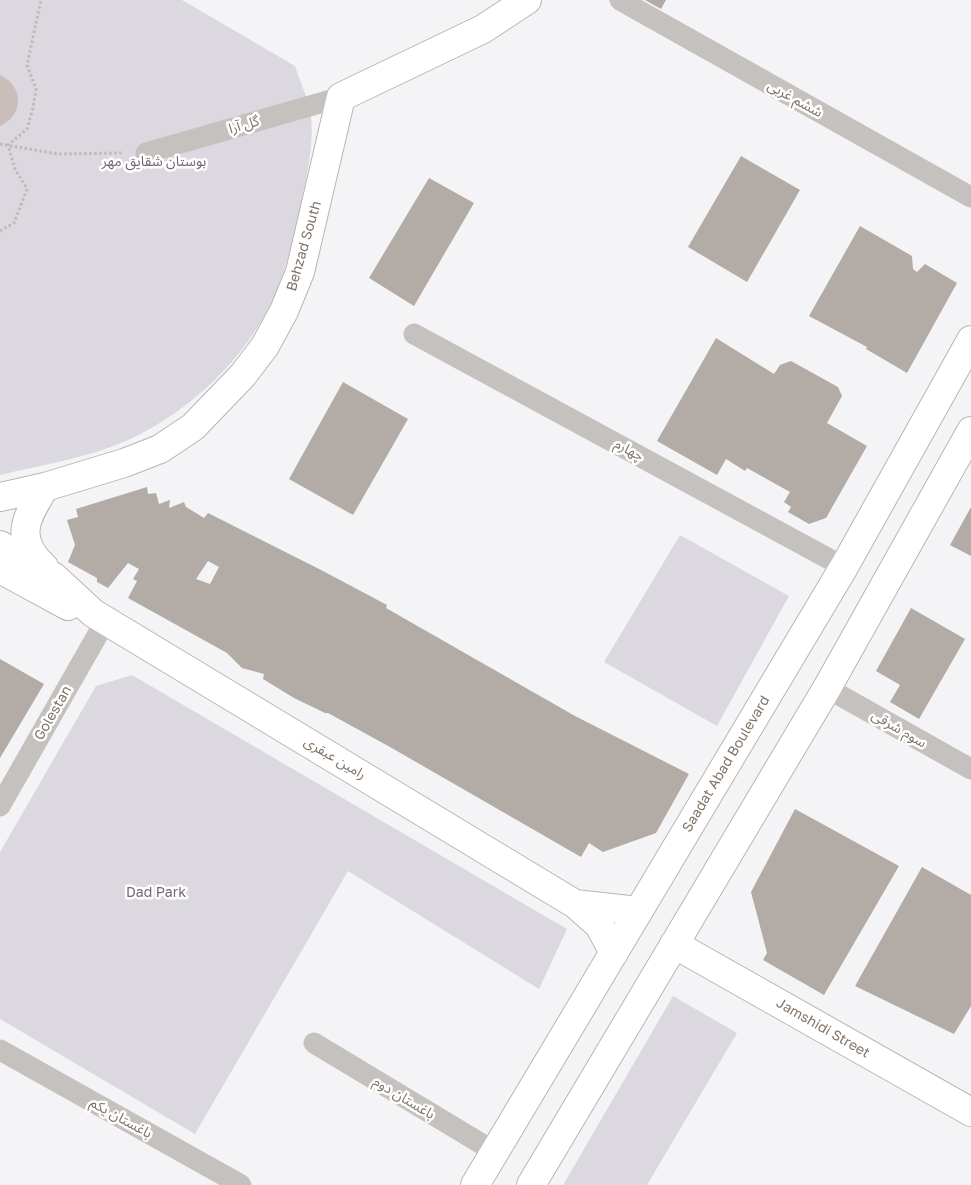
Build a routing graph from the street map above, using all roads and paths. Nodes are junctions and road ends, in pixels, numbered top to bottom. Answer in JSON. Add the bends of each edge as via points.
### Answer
{"nodes":[{"id":1,"x":41,"y":0,"type":"edge"},
{"id":2,"x":528,"y":0,"type":"edge"},
{"id":3,"x":620,"y":0,"type":"edge"},
{"id":4,"x":342,"y":97,"type":"junction"},
{"id":5,"x":0,"y":144,"type":"edge"},
{"id":6,"x":8,"y":145,"type":"junction"},
{"id":7,"x":146,"y":153,"type":"joint"},
{"id":8,"x":971,"y":197,"type":"edge"},
{"id":9,"x":0,"y":231,"type":"edge"},
{"id":10,"x":414,"y":334,"type":"dead end"},
{"id":11,"x":971,"y":340,"type":"edge"},
{"id":12,"x":971,"y":431,"type":"edge"},
{"id":13,"x":45,"y":487,"type":"junction"},
{"id":14,"x":0,"y":497,"type":"edge"},
{"id":15,"x":0,"y":545,"type":"edge"},
{"id":16,"x":844,"y":566,"type":"junction"},
{"id":17,"x":0,"y":569,"type":"edge"},
{"id":18,"x":54,"y":577,"type":"junction"},
{"id":19,"x":100,"y":617,"type":"junction"},
{"id":20,"x":827,"y":688,"type":"junction"},
{"id":21,"x":971,"y":769,"type":"edge"},
{"id":22,"x":0,"y":806,"type":"edge"},
{"id":23,"x":576,"y":904,"type":"junction"},
{"id":24,"x":638,"y":911,"type":"junction"},
{"id":25,"x":674,"y":944,"type":"junction"},
{"id":26,"x":614,"y":953,"type":"junction"},
{"id":27,"x":314,"y":1044,"type":"dead end"},
{"id":28,"x":0,"y":1050,"type":"edge"},
{"id":29,"x":971,"y":1112,"type":"edge"},
{"id":30,"x":495,"y":1152,"type":"junction"},
{"id":31,"x":241,"y":1185,"type":"edge"},
{"id":32,"x":475,"y":1185,"type":"edge"},
{"id":33,"x":531,"y":1185,"type":"edge"}],
"edges":[{"from":1,"to":6,"type":"path","via":[[27,65],[36,89],[33,108],[27,129]]},
{"from":2,"to":4,"type":"street","via":[[483,29]]},
{"from":3,"to":8,"type":"street","name":"ششم غربی"},
{"from":4,"to":7,"type":"street","name":"گل آرا"},
{"from":4,"to":13,"type":"street","name":"Behzad South","via":[[300,272],[265,346],[243,375],[192,427],[160,449]]},
{"from":5,"to":6,"type":"path"},
{"from":6,"to":7,"type":"path","via":[[58,154]]},
{"from":6,"to":9,"type":"path","via":[[15,169],[26,189],[14,223]]},
{"from":10,"to":16,"type":"street","name":"چهارم"},
{"from":11,"to":16,"type":"street","name":"Saadat Abad Boulevard"},
{"from":12,"to":20,"type":"street"},
{"from":13,"to":14,"type":"street","name":"Behzad South"},
{"from":13,"to":18,"type":"street","via":[[28,514],[26,545],[33,558]]},
{"from":15,"to":18,"type":"street","name":"رامین عبقری"},
{"from":16,"to":24,"type":"street","name":"Saadat Abad Boulevard"},
{"from":17,"to":19,"type":"street","name":"رامین عبقری","via":[[70,606]]},
{"from":18,"to":19,"type":"street","name":"رامین عبقری"},
{"from":19,"to":22,"type":"street","name":"Golestan"},
{"from":19,"to":23,"type":"street","name":"رامین عبقری"},
{"from":20,"to":21,"type":"street","name":"سوم شرقی"},
{"from":20,"to":25,"type":"street"},
{"from":23,"to":24,"type":"street","name":"رامین عبقری"},
{"from":23,"to":26,"type":"street","name":"رامین عبقری","via":[[599,925]]},
{"from":24,"to":26,"type":"street","name":"Saadat Abad Boulevard"},
{"from":25,"to":29,"type":"street","name":"Jamshidi Street"},
{"from":25,"to":33,"type":"street"},
{"from":26,"to":30,"type":"street","name":"Saadat Abad Boulevard"},
{"from":27,"to":30,"type":"street","name":"باغستان دوم"},
{"from":28,"to":31,"type":"street","name":"باغستان یکم"},
{"from":30,"to":32,"type":"street","name":"Saadat Abad Boulevard"}]}
